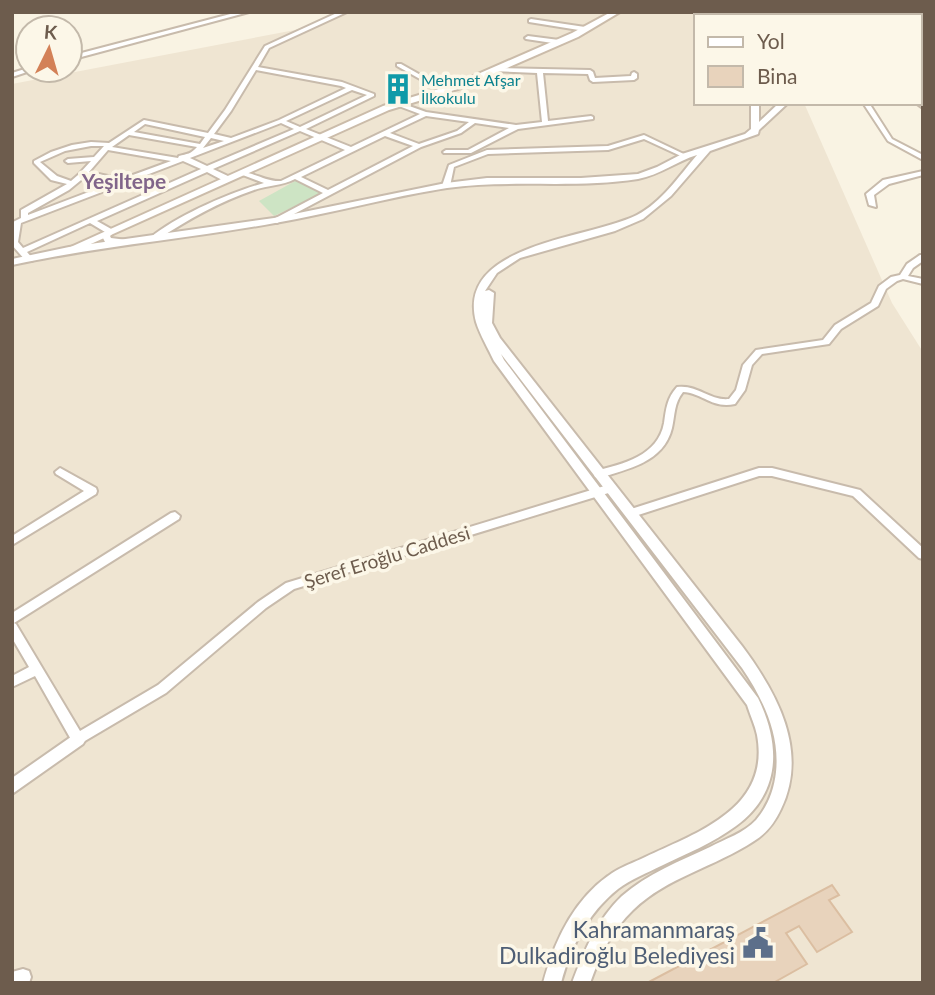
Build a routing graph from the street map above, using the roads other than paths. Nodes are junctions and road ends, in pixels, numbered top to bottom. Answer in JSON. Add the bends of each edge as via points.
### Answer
{"nodes":[{"id":1,"x":246,"y":12,"type":"edge"},
{"id":2,"x":344,"y":12,"type":"edge"},
{"id":3,"x":615,"y":12,"type":"edge"},
{"id":4,"x":729,"y":12,"type":"edge"},
{"id":5,"x":759,"y":14,"type":"edge"},
{"id":6,"x":531,"y":21,"type":"dead end"},
{"id":7,"x":584,"y":29,"type":"junction"},
{"id":8,"x":528,"y":38,"type":"dead end"},
{"id":9,"x":559,"y":42,"type":"junction"},
{"id":10,"x":84,"y":54,"type":"edge"},
{"id":11,"x":399,"y":65,"type":"dead end"},
{"id":12,"x":253,"y":68,"type":"junction"},
{"id":13,"x":494,"y":70,"type":"junction"},
{"id":14,"x":540,"y":71,"type":"junction"},
{"id":15,"x":634,"y":74,"type":"dead end"},
{"id":16,"x":458,"y":86,"type":"junction"},
{"id":17,"x":353,"y":87,"type":"junction"},
{"id":18,"x":398,"y":104,"type":"junction"},
{"id":19,"x":755,"y":105,"type":"edge"},
{"id":20,"x":782,"y":105,"type":"edge"},
{"id":21,"x":867,"y":105,"type":"edge"},
{"id":22,"x":425,"y":114,"type":"junction"},
{"id":23,"x":591,"y":118,"type":"dead end"},
{"id":24,"x":281,"y":121,"type":"junction"},
{"id":25,"x":473,"y":122,"type":"junction"},
{"id":26,"x":545,"y":123,"type":"junction"},
{"id":27,"x":516,"y":127,"type":"junction"},
{"id":28,"x":300,"y":129,"type":"junction"},
{"id":29,"x":755,"y":132,"type":"junction"},
{"id":30,"x":127,"y":133,"type":"junction"},
{"id":31,"x":210,"y":134,"type":"junction"},
{"id":32,"x":386,"y":134,"type":"junction"},
{"id":33,"x":321,"y":137,"type":"junction"},
{"id":34,"x":231,"y":140,"type":"junction"},
{"id":35,"x":108,"y":146,"type":"junction"},
{"id":36,"x":201,"y":146,"type":"junction"},
{"id":37,"x":419,"y":146,"type":"junction"},
{"id":38,"x":707,"y":149,"type":"junction"},
{"id":39,"x":352,"y":150,"type":"junction"},
{"id":40,"x":446,"y":152,"type":"dead end"},
{"id":41,"x":685,"y":156,"type":"junction"},
{"id":42,"x":179,"y":158,"type":"junction"},
{"id":43,"x":193,"y":158,"type":"junction"},
{"id":44,"x":923,"y":158,"type":"edge"},
{"id":45,"x":94,"y":159,"type":"junction"},
{"id":46,"x":68,"y":161,"type":"dead end"},
{"id":47,"x":206,"y":170,"type":"junction"},
{"id":48,"x":84,"y":173,"type":"junction"},
{"id":49,"x":242,"y":173,"type":"junction"},
{"id":50,"x":923,"y":173,"type":"edge"},
{"id":51,"x":296,"y":177,"type":"junction"},
{"id":52,"x":228,"y":179,"type":"junction"},
{"id":53,"x":121,"y":181,"type":"junction"},
{"id":54,"x":268,"y":182,"type":"junction"},
{"id":55,"x":72,"y":183,"type":"junction"},
{"id":56,"x":446,"y":186,"type":"junction"},
{"id":57,"x":329,"y":193,"type":"junction"},
{"id":58,"x":873,"y":205,"type":"dead end"},
{"id":59,"x":90,"y":220,"type":"junction"},
{"id":60,"x":18,"y":221,"type":"edge"},
{"id":61,"x":274,"y":221,"type":"junction"},
{"id":62,"x":110,"y":232,"type":"junction"},
{"id":63,"x":154,"y":238,"type":"junction"},
{"id":64,"x":124,"y":242,"type":"junction"},
{"id":65,"x":550,"y":245,"type":"junction"},
{"id":66,"x":69,"y":250,"type":"junction"},
{"id":67,"x":25,"y":255,"type":"junction"},
{"id":68,"x":923,"y":257,"type":"edge"},
{"id":69,"x":12,"y":262,"type":"edge"},
{"id":70,"x":903,"y":277,"type":"junction"},
{"id":71,"x":923,"y":282,"type":"edge"},
{"id":72,"x":60,"y":472,"type":"dead end"},
{"id":73,"x":599,"y":474,"type":"junction"},
{"id":74,"x":604,"y":490,"type":"junction"},
{"id":75,"x":632,"y":513,"type":"junction"},
{"id":76,"x":175,"y":516,"type":"dead end"},
{"id":77,"x":12,"y":541,"type":"edge"},
{"id":78,"x":923,"y":555,"type":"edge"},
{"id":79,"x":12,"y":619,"type":"edge"},
{"id":80,"x":12,"y":628,"type":"edge"},
{"id":81,"x":38,"y":669,"type":"junction"},
{"id":82,"x":12,"y":682,"type":"edge"},
{"id":83,"x":78,"y":739,"type":"junction"},
{"id":84,"x":12,"y":787,"type":"edge"},
{"id":85,"x":552,"y":983,"type":"edge"},
{"id":86,"x":581,"y":983,"type":"edge"}],
"edges":[{"from":1,"to":10,"type":"street"},
{"from":2,"to":12,"type":"street","via":[[267,47]]},
{"from":3,"to":7,"type":"main road"},
{"from":4,"to":5,"type":"street"},
{"from":6,"to":7,"type":"street"},
{"from":7,"to":9,"type":"main road"},
{"from":8,"to":9,"type":"street"},
{"from":9,"to":13,"type":"main road"},
{"from":11,"to":16,"type":"street","via":[[422,78]]},
{"from":12,"to":17,"type":"street"},
{"from":12,"to":31,"type":"street"},
{"from":13,"to":14,"type":"street"},
{"from":13,"to":16,"type":"main road"},
{"from":14,"to":15,"type":"street","via":[[590,72],[593,80],[634,78]]},
{"from":14,"to":26,"type":"street"},
{"from":16,"to":18,"type":"main road"},
{"from":17,"to":24,"type":"street"},
{"from":17,"to":28,"type":"street","via":[[372,95]]},
{"from":18,"to":22,"type":"street"},
{"from":18,"to":33,"type":"main road"},
{"from":19,"to":29,"type":"street"},
{"from":20,"to":29,"type":"street"},
{"from":21,"to":44,"type":"street","via":[[890,140]]},
{"from":22,"to":25,"type":"street"},
{"from":22,"to":32,"type":"street"},
{"from":23,"to":26,"type":"street"},
{"from":24,"to":28,"type":"street"},
{"from":24,"to":34,"type":"street"},
{"from":25,"to":27,"type":"street"},
{"from":25,"to":37,"type":"street"},
{"from":26,"to":27,"type":"street"},
{"from":27,"to":40,"type":"street","via":[[469,152]]},
{"from":28,"to":33,"type":"street"},
{"from":28,"to":47,"type":"street"},
{"from":29,"to":38,"type":"street"},
{"from":30,"to":31,"type":"street","via":[[145,122]]},
{"from":30,"to":35,"type":"street"},
{"from":30,"to":36,"type":"street"},
{"from":31,"to":34,"type":"street"},
{"from":31,"to":36,"type":"street"},
{"from":32,"to":37,"type":"street"},
{"from":32,"to":39,"type":"street"},
{"from":33,"to":39,"type":"street"},
{"from":33,"to":49,"type":"main road"},
{"from":34,"to":43,"type":"street"},
{"from":35,"to":42,"type":"street"},
{"from":35,"to":45,"type":"street"},
{"from":35,"to":55,"type":"street","via":[[86,145],[36,162],[54,178]]},
{"from":36,"to":43,"type":"street"},
{"from":37,"to":57,"type":"street"},
{"from":38,"to":41,"type":"street"},
{"from":38,"to":65,"type":"street","via":[[649,212]]},
{"from":39,"to":51,"type":"street"},
{"from":41,"to":56,"type":"street","via":[[660,169],[614,179]]},
{"from":41,"to":56,"type":"street","via":[[643,137],[608,148],[487,152],[451,166]]},
{"from":42,"to":43,"type":"street"},
{"from":42,"to":53,"type":"street"},
{"from":43,"to":47,"type":"street"},
{"from":45,"to":46,"type":"street"},
{"from":45,"to":48,"type":"street"},
{"from":47,"to":52,"type":"street"},
{"from":47,"to":59,"type":"street"},
{"from":48,"to":53,"type":"street"},
{"from":48,"to":55,"type":"street"},
{"from":49,"to":52,"type":"main road"},
{"from":49,"to":54,"type":"street"},
{"from":50,"to":58,"type":"street","via":[[879,185],[870,194]]},
{"from":51,"to":54,"type":"street"},
{"from":51,"to":57,"type":"street"},
{"from":52,"to":62,"type":"main road"},
{"from":53,"to":60,"type":"street"},
{"from":54,"to":63,"type":"street"},
{"from":55,"to":60,"type":"street","via":[[30,207]]},
{"from":56,"to":61,"type":"street"},
{"from":57,"to":61,"type":"street"},
{"from":59,"to":62,"type":"street"},
{"from":59,"to":67,"type":"street"},
{"from":60,"to":67,"type":"street","via":[[13,236]]},
{"from":61,"to":63,"type":"street"},
{"from":62,"to":64,"type":"street","via":[[108,240]]},
{"from":62,"to":66,"type":"main road"},
{"from":63,"to":64,"type":"street"},
{"from":64,"to":66,"type":"street"},
{"from":65,"to":73,"type":"street","via":[[511,267],[493,284],[487,297],[487,323]]},
{"from":65,"to":74,"type":"street","via":[[526,251],[500,266],[484,285],[477,310],[486,340],[499,361]]},
{"from":66,"to":67,"type":"street"},
{"from":67,"to":69,"type":"street"},
{"from":68,"to":70,"type":"street","via":[[910,265]]},
{"from":70,"to":71,"type":"street"},
{"from":70,"to":73,"type":"street","via":[[882,288],[875,304],[838,327],[826,342],[759,352],[743,371],[742,390],[732,402],[715,403],[680,390],[670,407],[666,435],[652,454]]},
{"from":72,"to":77,"type":"street","via":[[92,491]]},
{"from":73,"to":74,"type":"street"},
{"from":74,"to":75,"type":"street"},
{"from":74,"to":83,"type":"street","name":"Şeref Eroğlu Caddesi","via":[[290,586],[162,688]]},
{"from":74,"to":85,"type":"street","via":[[753,702],[765,739],[763,775],[752,802],[726,827],[613,882],[584,910],[559,953]]},
{"from":75,"to":78,"type":"street","via":[[759,472],[772,472],[856,493]]},
{"from":75,"to":86,"type":"street","via":[[761,686],[783,739],[785,772],[761,827],[639,892],[612,916],[590,954]]},
{"from":76,"to":79,"type":"street"},
{"from":80,"to":81,"type":"street"},
{"from":81,"to":82,"type":"street"},
{"from":81,"to":83,"type":"street"},
{"from":83,"to":84,"type":"street","name":"Şeref Eroğlu Caddesi"}]}
